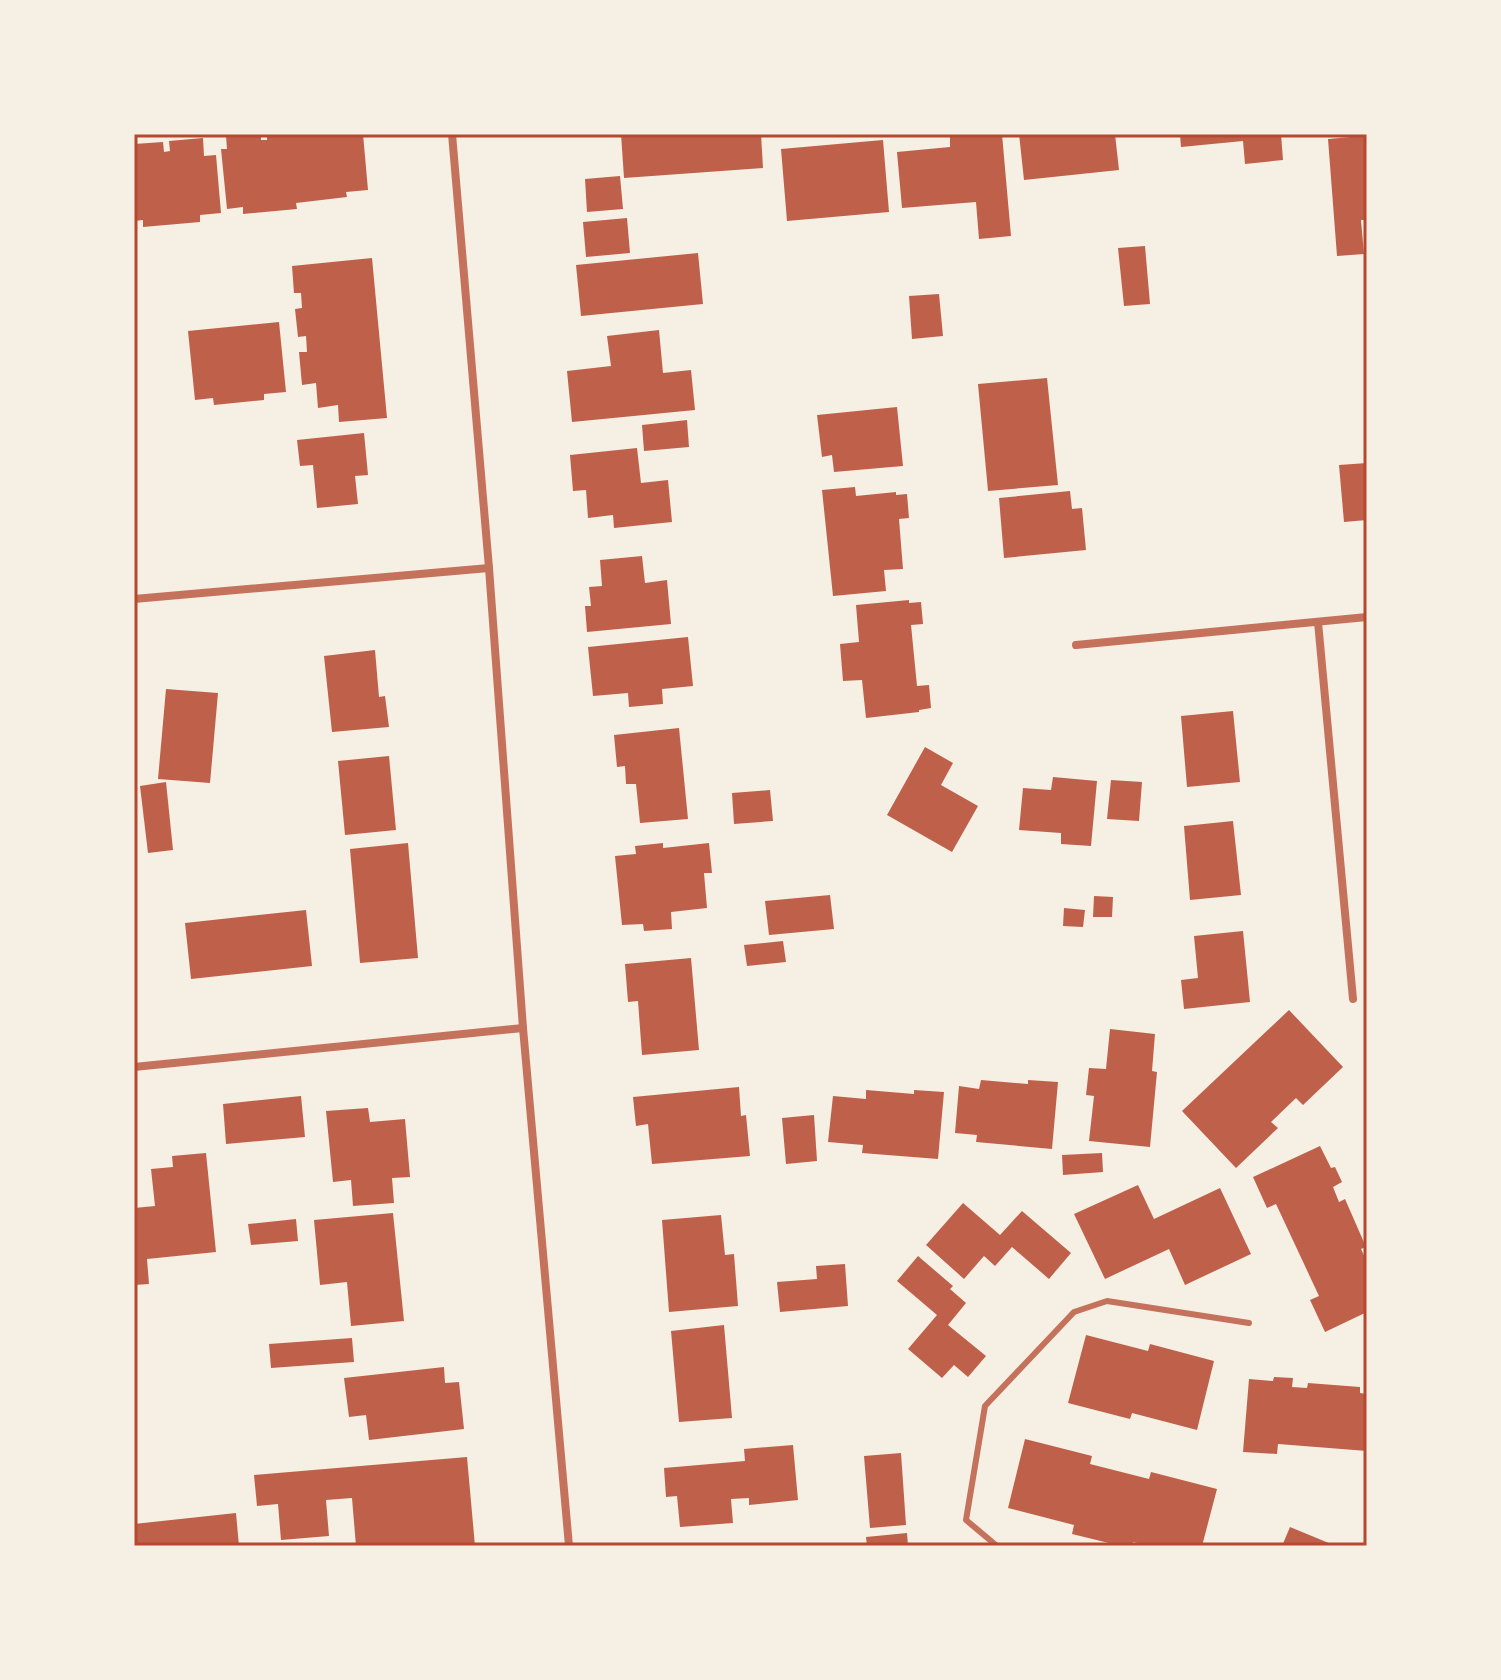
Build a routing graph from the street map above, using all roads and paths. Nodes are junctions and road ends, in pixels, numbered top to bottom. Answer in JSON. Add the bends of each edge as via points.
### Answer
{"nodes":[{"id":1,"x":452,"y":134,"type":"edge"},
{"id":2,"x":489,"y":568,"type":"junction"},
{"id":3,"x":134,"y":599,"type":"edge"},
{"id":4,"x":1367,"y":617,"type":"edge"},
{"id":5,"x":1318,"y":622,"type":"junction"},
{"id":6,"x":1076,"y":645,"type":"dead end"},
{"id":7,"x":1353,"y":999,"type":"dead end"},
{"id":8,"x":523,"y":1028,"type":"junction"},
{"id":9,"x":134,"y":1067,"type":"edge"},
{"id":10,"x":1249,"y":1323,"type":"dead end"},
{"id":11,"x":569,"y":1546,"type":"edge"},
{"id":12,"x":997,"y":1546,"type":"edge"}],
"edges":[{"from":1,"to":2,"type":"street"},
{"from":2,"to":3,"type":"street"},
{"from":2,"to":8,"type":"street"},
{"from":4,"to":5,"type":"street"},
{"from":5,"to":6,"type":"street"},
{"from":5,"to":7,"type":"street"},
{"from":8,"to":9,"type":"street"},
{"from":8,"to":11,"type":"street"},
{"from":10,"to":12,"type":"lane","via":[[1107,1301],[1074,1312],[985,1406],[966,1520]]}]}
